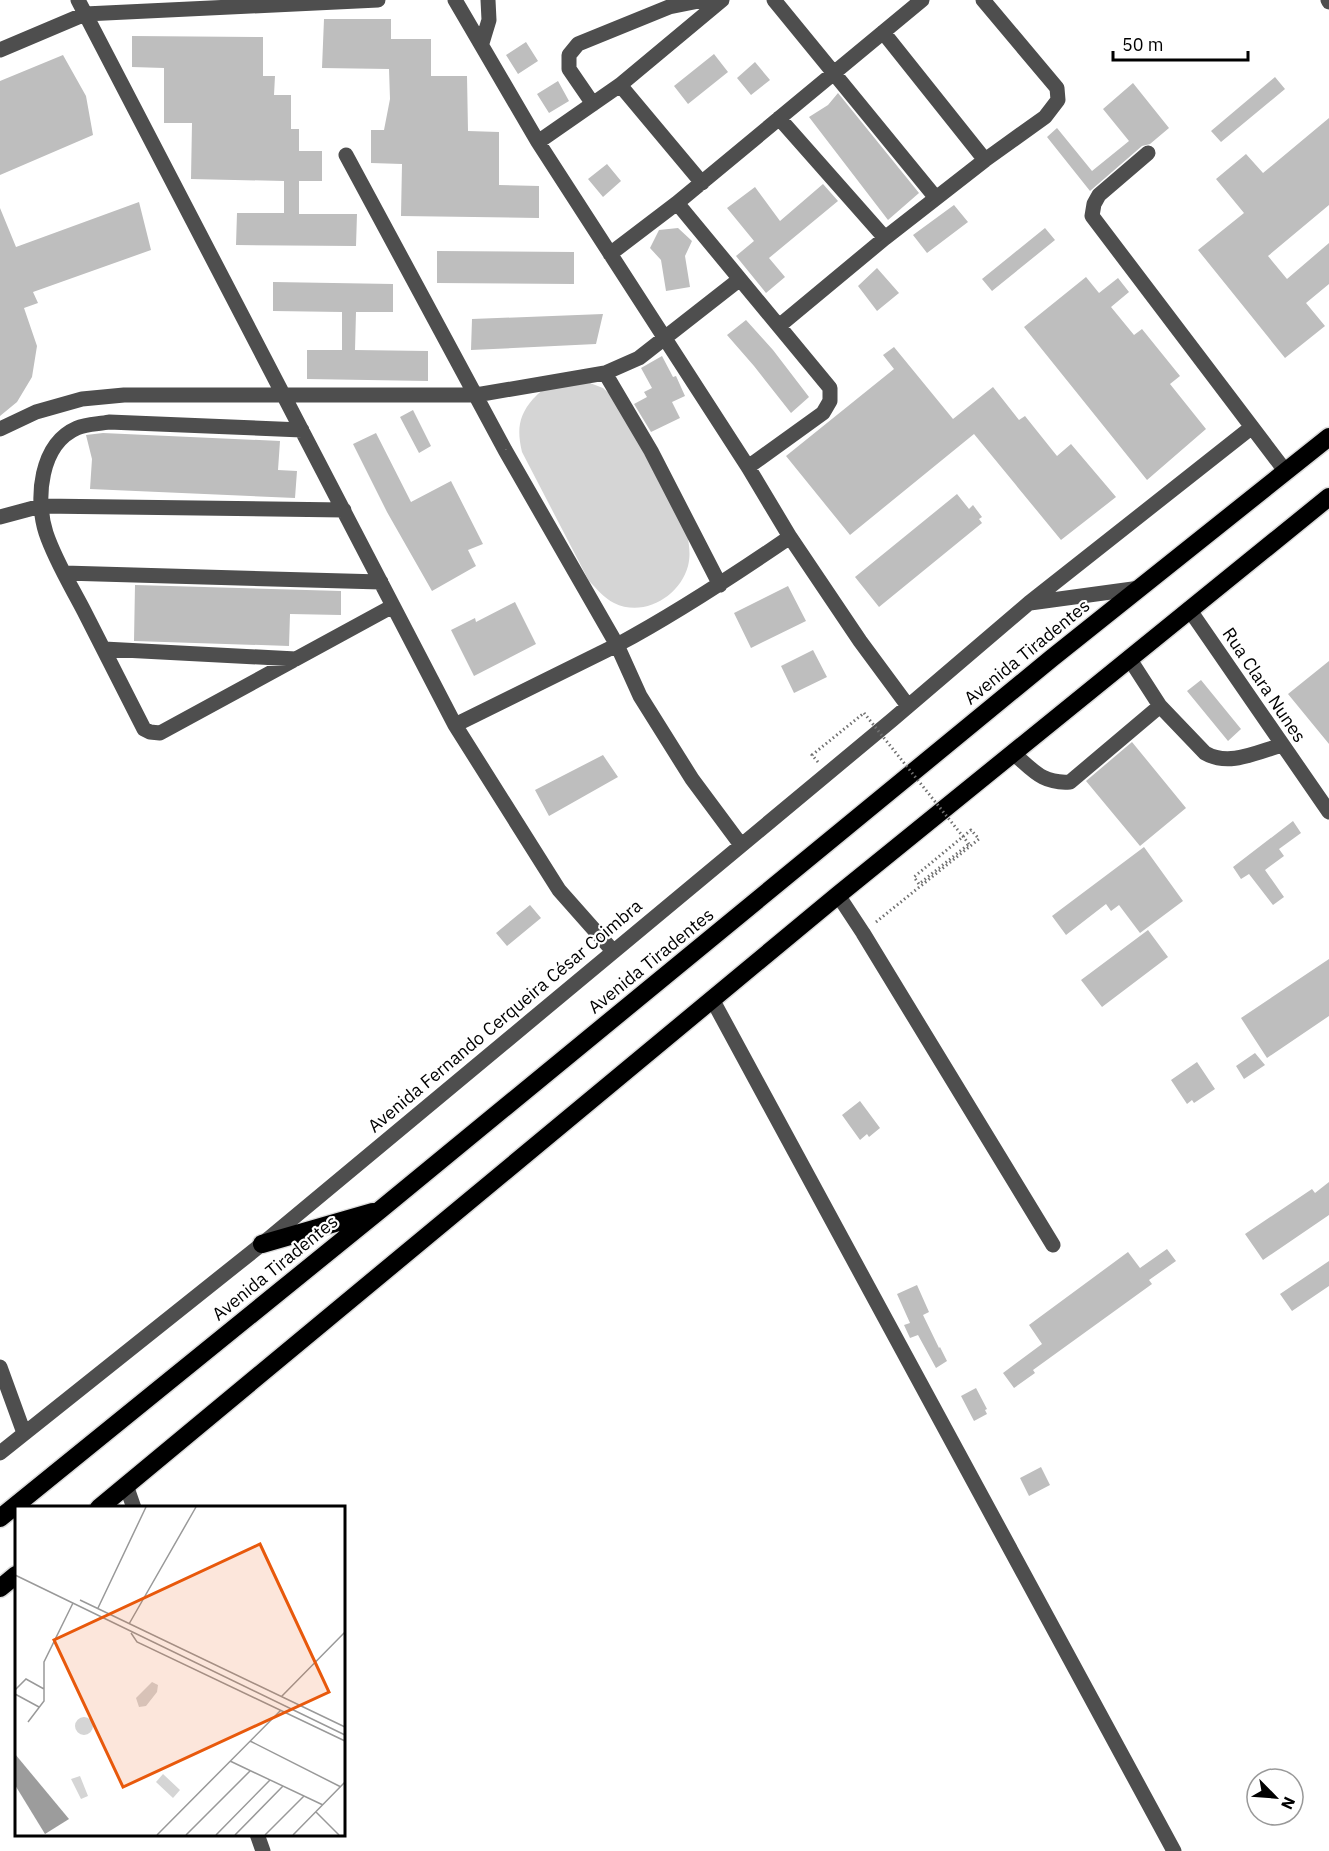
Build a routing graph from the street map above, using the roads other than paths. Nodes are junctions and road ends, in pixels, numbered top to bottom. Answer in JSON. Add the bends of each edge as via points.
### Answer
{"nodes":[{"id":1,"x":78,"y":0,"type":"edge"},
{"id":2,"x":378,"y":0,"type":"edge"},
{"id":3,"x":455,"y":0,"type":"edge"},
{"id":4,"x":488,"y":0,"type":"edge"},
{"id":5,"x":704,"y":0,"type":"edge"},
{"id":6,"x":722,"y":0,"type":"edge"},
{"id":7,"x":774,"y":0,"type":"edge"},
{"id":8,"x":983,"y":0,"type":"edge"},
{"id":9,"x":912,"y":3,"type":"edge"},
{"id":10,"x":85,"y":14,"type":"junction"},
{"id":11,"x":883,"y":33,"type":"junction"},
{"id":12,"x":482,"y":43,"type":"junction"},
{"id":13,"x":0,"y":50,"type":"edge"},
{"id":14,"x":835,"y":73,"type":"junction"},
{"id":15,"x":620,"y":85,"type":"junction"},
{"id":16,"x":593,"y":104,"type":"junction"},
{"id":17,"x":779,"y":118,"type":"junction"},
{"id":18,"x":538,"y":142,"type":"junction"},
{"id":19,"x":1148,"y":153,"type":"dead end"},
{"id":20,"x":346,"y":155,"type":"dead end"},
{"id":21,"x":985,"y":160,"type":"junction"},
{"id":22,"x":702,"y":183,"type":"junction"},
{"id":23,"x":936,"y":198,"type":"junction"},
{"id":24,"x":678,"y":202,"type":"junction"},
{"id":25,"x":885,"y":238,"type":"junction"},
{"id":26,"x":610,"y":254,"type":"junction"},
{"id":27,"x":740,"y":279,"type":"junction"},
{"id":28,"x":778,"y":326,"type":"junction"},
{"id":29,"x":665,"y":339,"type":"junction"},
{"id":30,"x":605,"y":373,"type":"junction"},
{"id":31,"x":284,"y":395,"type":"junction"},
{"id":32,"x":476,"y":395,"type":"junction"},
{"id":33,"x":1252,"y":427,"type":"junction"},
{"id":34,"x":0,"y":429,"type":"edge"},
{"id":35,"x":302,"y":430,"type":"junction"},
{"id":36,"x":1329,"y":436,"type":"edge"},
{"id":37,"x":748,"y":467,"type":"junction"},
{"id":38,"x":1286,"y":472,"type":"junction"},
{"id":39,"x":1329,"y":497,"type":"edge"},
{"id":40,"x":42,"y":506,"type":"junction"},
{"id":41,"x":344,"y":510,"type":"junction"},
{"id":42,"x":0,"y":517,"type":"edge"},
{"id":43,"x":790,"y":537,"type":"junction"},
{"id":44,"x":64,"y":573,"type":"junction"},
{"id":45,"x":381,"y":582,"type":"junction"},
{"id":46,"x":720,"y":585,"type":"junction"},
{"id":47,"x":1140,"y":588,"type":"junction"},
{"id":48,"x":1029,"y":603,"type":"junction"},
{"id":49,"x":393,"y":606,"type":"junction"},
{"id":50,"x":1189,"y":609,"type":"junction"},
{"id":51,"x":617,"y":645,"type":"junction"},
{"id":52,"x":104,"y":650,"type":"junction"},
{"id":53,"x":1129,"y":658,"type":"junction"},
{"id":54,"x":296,"y":659,"type":"junction"},
{"id":55,"x":908,"y":706,"type":"junction"},
{"id":56,"x":1160,"y":706,"type":"junction"},
{"id":57,"x":455,"y":725,"type":"junction"},
{"id":58,"x":1282,"y":745,"type":"junction"},
{"id":59,"x":1013,"y":753,"type":"junction"},
{"id":60,"x":1329,"y":812,"type":"edge"},
{"id":61,"x":741,"y":845,"type":"junction"},
{"id":62,"x":838,"y":895,"type":"junction"},
{"id":63,"x":613,"y":951,"type":"junction"},
{"id":64,"x":712,"y":999,"type":"junction"},
{"id":65,"x":380,"y":1210,"type":"junction"},
{"id":66,"x":262,"y":1244,"type":"junction"},
{"id":67,"x":1053,"y":1245,"type":"dead end"},
{"id":68,"x":0,"y":1367,"type":"edge"},
{"id":69,"x":24,"y":1433,"type":"junction"},
{"id":70,"x":0,"y":1453,"type":"edge"},
{"id":71,"x":126,"y":1485,"type":"junction"},
{"id":72,"x":101,"y":1506,"type":"edge"},
{"id":73,"x":133,"y":1506,"type":"edge"},
{"id":74,"x":0,"y":1518,"type":"edge"},
{"id":75,"x":15,"y":1576,"type":"edge"},
{"id":76,"x":0,"y":1588,"type":"edge"},
{"id":77,"x":258,"y":1836,"type":"edge"},
{"id":78,"x":263,"y":1851,"type":"edge"},
{"id":79,"x":1174,"y":1851,"type":"edge"}],
"edges":[{"from":1,"to":10,"type":"street"},
{"from":2,"to":10,"type":"street"},
{"from":3,"to":12,"type":"street"},
{"from":4,"to":12,"type":"street","via":[[489,20]]},
{"from":5,"to":16,"type":"street","via":[[669,7],[578,44],[569,55],[569,69]]},
{"from":6,"to":15,"type":"street"},
{"from":7,"to":14,"type":"street"},
{"from":8,"to":21,"type":"street","via":[[1057,88],[1058,100],[1045,117]]},
{"from":9,"to":11,"type":"street"},
{"from":10,"to":13,"type":"street"},
{"from":10,"to":31,"type":"street"},
{"from":11,"to":14,"type":"street"},
{"from":11,"to":21,"type":"street"},
{"from":12,"to":18,"type":"street"},
{"from":14,"to":17,"type":"street"},
{"from":14,"to":23,"type":"street"},
{"from":15,"to":16,"type":"street"},
{"from":15,"to":22,"type":"street"},
{"from":16,"to":18,"type":"street"},
{"from":17,"to":22,"type":"street"},
{"from":17,"to":25,"type":"street"},
{"from":18,"to":26,"type":"street"},
{"from":19,"to":33,"type":"street","via":[[1099,195],[1092,216]]},
{"from":20,"to":32,"type":"street"},
{"from":21,"to":23,"type":"street"},
{"from":22,"to":24,"type":"street"},
{"from":23,"to":25,"type":"street"},
{"from":24,"to":26,"type":"street"},
{"from":24,"to":27,"type":"street"},
{"from":25,"to":28,"type":"street"},
{"from":26,"to":29,"type":"street"},
{"from":27,"to":28,"type":"street"},
{"from":27,"to":29,"type":"street"},
{"from":28,"to":37,"type":"street","via":[[830,388],[830,401],[823,413]]},
{"from":29,"to":30,"type":"street"},
{"from":29,"to":37,"type":"street"},
{"from":30,"to":32,"type":"street"},
{"from":30,"to":46,"type":"street","via":[[651,451]]},
{"from":31,"to":32,"type":"street"},
{"from":31,"to":34,"type":"street","via":[[124,395],[82,399],[36,412]]},
{"from":31,"to":35,"type":"street"},
{"from":32,"to":51,"type":"street"},
{"from":33,"to":38,"type":"street"},
{"from":33,"to":48,"type":"street","name":"Avenida Fernando Cerqueira César Coimbra"},
{"from":35,"to":40,"type":"street","via":[[109,422],[77,427],[58,442],[47,460],[41,484]]},
{"from":35,"to":41,"type":"street"},
{"from":36,"to":38,"type":"highway","name":"Avenida Tiradentes"},
{"from":37,"to":43,"type":"street"},
{"from":38,"to":47,"type":"highway","name":"Avenida Tiradentes"},
{"from":39,"to":50,"type":"highway"},
{"from":40,"to":41,"type":"street"},
{"from":40,"to":42,"type":"street"},
{"from":40,"to":44,"type":"street","via":[[46,532]]},
{"from":41,"to":45,"type":"street"},
{"from":43,"to":46,"type":"street"},
{"from":43,"to":55,"type":"street"},
{"from":44,"to":45,"type":"street"},
{"from":44,"to":52,"type":"street"},
{"from":45,"to":49,"type":"street"},
{"from":46,"to":51,"type":"street"},
{"from":47,"to":48,"type":"street"},
{"from":47,"to":65,"type":"highway","name":"Avenida Tiradentes"},
{"from":48,"to":55,"type":"street","name":"Avenida Fernando Cerqueira César Coimbra"},
{"from":49,"to":54,"type":"street"},
{"from":49,"to":57,"type":"street"},
{"from":50,"to":53,"type":"highway"},
{"from":50,"to":58,"type":"street","name":"Rua Clara Nunes"},
{"from":51,"to":57,"type":"street"},
{"from":51,"to":61,"type":"street","via":[[640,696],[692,779]]},
{"from":52,"to":54,"type":"street"},
{"from":52,"to":54,"type":"street","via":[[144,729],[160,733]]},
{"from":53,"to":56,"type":"street"},
{"from":53,"to":59,"type":"highway"},
{"from":55,"to":61,"type":"street","name":"Avenida Fernando Cerqueira César Coimbra"},
{"from":56,"to":58,"type":"street","via":[[1213,758],[1227,761]]},
{"from":56,"to":59,"type":"street","via":[[1070,782],[1046,781]]},
{"from":57,"to":63,"type":"street","via":[[559,890]]},
{"from":58,"to":60,"type":"street","name":"Rua Clara Nunes"},
{"from":59,"to":62,"type":"highway"},
{"from":61,"to":63,"type":"street","name":"Avenida Fernando Cerqueira César Coimbra"},
{"from":62,"to":64,"type":"highway"},
{"from":62,"to":67,"type":"street"},
{"from":63,"to":66,"type":"street","name":"Avenida Fernando Cerqueira César Coimbra"},
{"from":64,"to":71,"type":"highway"},
{"from":64,"to":79,"type":"street"},
{"from":65,"to":66,"type":"highway"},
{"from":65,"to":74,"type":"highway","name":"Avenida Tiradentes"},
{"from":66,"to":69,"type":"street","name":"Avenida Fernando Cerqueira César Coimbra"},
{"from":68,"to":69,"type":"street"},
{"from":69,"to":70,"type":"street","name":"Avenida Fernando Cerqueira César Coimbra"},
{"from":71,"to":72,"type":"highway"},
{"from":71,"to":73,"type":"street"},
{"from":75,"to":76,"type":"highway"},
{"from":77,"to":78,"type":"street"}]}
